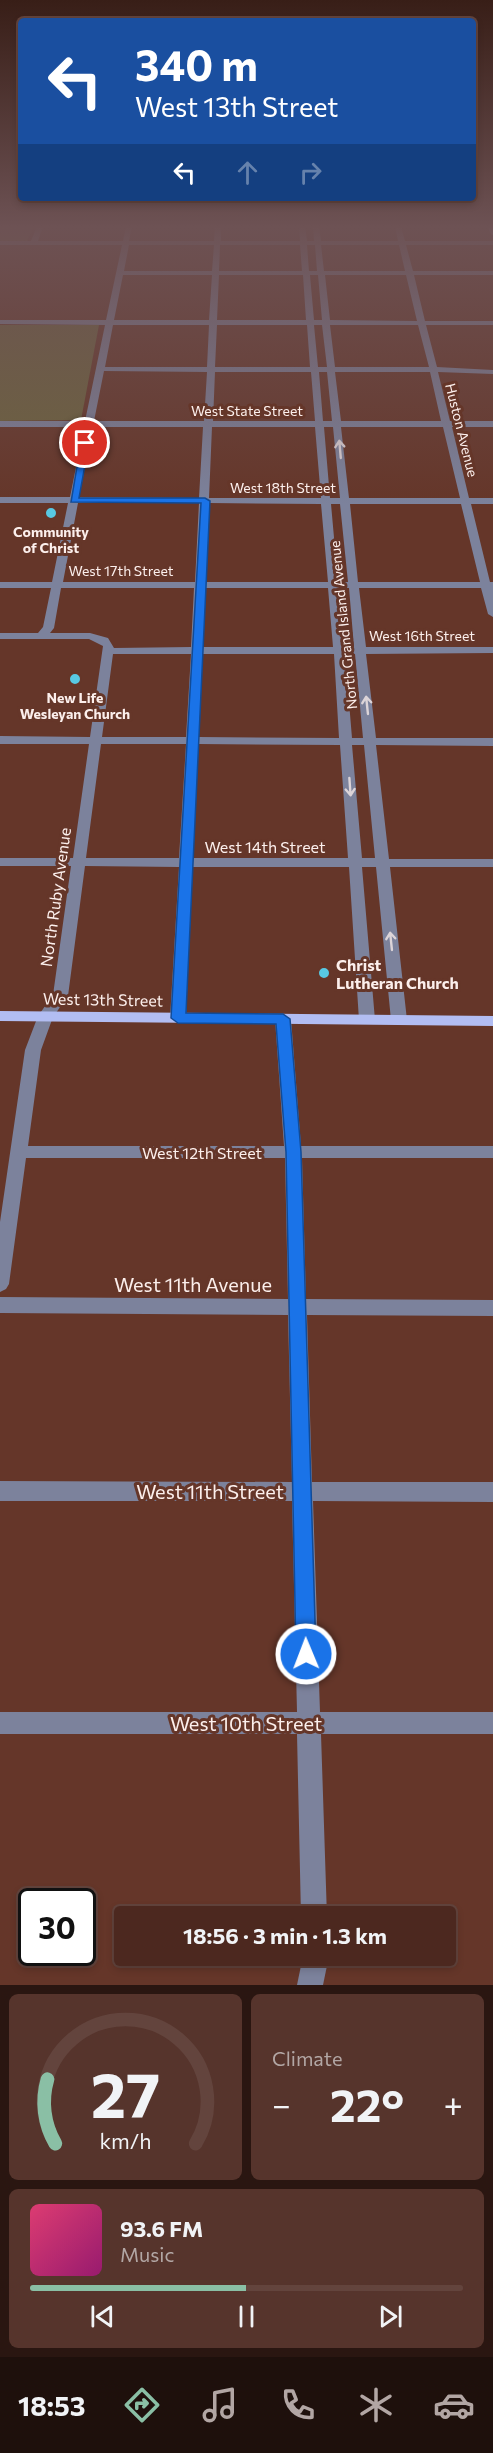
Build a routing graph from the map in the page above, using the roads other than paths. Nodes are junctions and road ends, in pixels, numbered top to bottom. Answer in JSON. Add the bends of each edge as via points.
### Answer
{"nodes":[{"id":1,"x":111,"y":319,"type":"edge"},
{"id":2,"x":213,"y":319,"type":"edge"},
{"id":3,"x":311,"y":319,"type":"edge"},
{"id":4,"x":326,"y":319,"type":"edge"},
{"id":5,"x":421,"y":319,"type":"edge"},
{"id":6,"x":0,"y":322,"type":"edge"},
{"id":7,"x":110,"y":322,"type":"junction"},
{"id":8,"x":213,"y":322,"type":"junction"},
{"id":9,"x":311,"y":322,"type":"junction"},
{"id":10,"x":326,"y":322,"type":"junction"},
{"id":11,"x":422,"y":323,"type":"junction"},
{"id":12,"x":493,"y":323,"type":"edge"},
{"id":13,"x":100,"y":369,"type":"junction"},
{"id":14,"x":212,"y":369,"type":"junction"},
{"id":15,"x":315,"y":370,"type":"junction"},
{"id":16,"x":333,"y":370,"type":"junction"},
{"id":17,"x":433,"y":370,"type":"junction"},
{"id":18,"x":493,"y":372,"type":"edge"},
{"id":19,"x":0,"y":424,"type":"edge"},
{"id":20,"x":89,"y":424,"type":"junction"},
{"id":21,"x":210,"y":424,"type":"junction"},
{"id":22,"x":320,"y":424,"type":"junction"},
{"id":23,"x":338,"y":424,"type":"junction"},
{"id":24,"x":447,"y":424,"type":"junction"},
{"id":25,"x":493,"y":424,"type":"edge"},
{"id":26,"x":0,"y":500,"type":"edge"},
{"id":27,"x":74,"y":500,"type":"junction"},
{"id":28,"x":205,"y":501,"type":"junction"},
{"id":29,"x":326,"y":501,"type":"junction"},
{"id":30,"x":345,"y":501,"type":"junction"},
{"id":31,"x":466,"y":501,"type":"junction"},
{"id":32,"x":493,"y":501,"type":"edge"},
{"id":33,"x":57,"y":584,"type":"junction"},
{"id":34,"x":0,"y":585,"type":"edge"},
{"id":35,"x":201,"y":585,"type":"junction"},
{"id":36,"x":334,"y":585,"type":"junction"},
{"id":37,"x":354,"y":585,"type":"junction"},
{"id":38,"x":490,"y":585,"type":"edge"},
{"id":39,"x":493,"y":614,"type":"edge"},
{"id":40,"x":0,"y":636,"type":"edge"},
{"id":41,"x":41,"y":636,"type":"junction"},
{"id":42,"x":493,"y":650,"type":"edge"},
{"id":43,"x":108,"y":651,"type":"junction"},
{"id":44,"x":197,"y":651,"type":"junction"},
{"id":45,"x":339,"y":651,"type":"junction"},
{"id":46,"x":361,"y":651,"type":"junction"},
{"id":47,"x":0,"y":740,"type":"edge"},
{"id":48,"x":96,"y":741,"type":"junction"},
{"id":49,"x":193,"y":741,"type":"junction"},
{"id":50,"x":346,"y":742,"type":"junction"},
{"id":51,"x":370,"y":742,"type":"junction"},
{"id":52,"x":493,"y":742,"type":"edge"},
{"id":53,"x":0,"y":862,"type":"edge"},
{"id":54,"x":78,"y":862,"type":"junction"},
{"id":55,"x":186,"y":863,"type":"junction"},
{"id":56,"x":355,"y":863,"type":"junction"},
{"id":57,"x":383,"y":863,"type":"junction"},
{"id":58,"x":493,"y":863,"type":"edge"},
{"id":59,"x":0,"y":1016,"type":"edge"},
{"id":60,"x":46,"y":1017,"type":"junction"},
{"id":61,"x":178,"y":1018,"type":"junction"},
{"id":62,"x":283,"y":1019,"type":"junction"},
{"id":63,"x":367,"y":1020,"type":"junction"},
{"id":64,"x":399,"y":1020,"type":"junction"},
{"id":65,"x":493,"y":1021,"type":"edge"},
{"id":66,"x":18,"y":1152,"type":"junction"},
{"id":67,"x":293,"y":1152,"type":"junction"},
{"id":68,"x":493,"y":1152,"type":"edge"},
{"id":69,"x":0,"y":1284,"type":"edge"},
{"id":70,"x":0,"y":1305,"type":"edge"},
{"id":71,"x":297,"y":1307,"type":"junction"},
{"id":72,"x":493,"y":1308,"type":"edge"},
{"id":73,"x":0,"y":1491,"type":"edge"},
{"id":74,"x":302,"y":1492,"type":"junction"},
{"id":75,"x":493,"y":1492,"type":"edge"},
{"id":76,"x":0,"y":1723,"type":"edge"},
{"id":77,"x":307,"y":1723,"type":"junction"},
{"id":78,"x":493,"y":1723,"type":"edge"},
{"id":79,"x":314,"y":1906,"type":"edge"},
{"id":80,"x":314,"y":1966,"type":"edge"},
{"id":81,"x":310,"y":1985,"type":"edge"}],
"edges":[{"from":1,"to":7,"type":"street"},
{"from":2,"to":8,"type":"street"},
{"from":3,"to":9,"type":"street","name":"North Grand Island Avenue"},
{"from":4,"to":10,"type":"street","name":"North Grand Island Avenue"},
{"from":5,"to":11,"type":"street","name":"Huston Avenue"},
{"from":6,"to":7,"type":"street"},
{"from":7,"to":8,"type":"street"},
{"from":7,"to":13,"type":"street"},
{"from":8,"to":9,"type":"street"},
{"from":8,"to":14,"type":"street"},
{"from":9,"to":10,"type":"street"},
{"from":9,"to":15,"type":"street","name":"North Grand Island Avenue"},
{"from":10,"to":11,"type":"street"},
{"from":10,"to":16,"type":"street","name":"North Grand Island Avenue"},
{"from":11,"to":12,"type":"street"},
{"from":11,"to":17,"type":"street","name":"Huston Avenue"},
{"from":13,"to":14,"type":"street"},
{"from":13,"to":20,"type":"street"},
{"from":14,"to":15,"type":"street"},
{"from":14,"to":21,"type":"street"},
{"from":15,"to":16,"type":"street"},
{"from":15,"to":22,"type":"street","name":"North Grand Island Avenue"},
{"from":16,"to":17,"type":"street"},
{"from":16,"to":23,"type":"street","name":"North Grand Island Avenue"},
{"from":17,"to":18,"type":"street"},
{"from":17,"to":24,"type":"street","name":"Huston Avenue"},
{"from":19,"to":20,"type":"street","name":"West State Street"},
{"from":20,"to":21,"type":"street","name":"West State Street"},
{"from":20,"to":27,"type":"street"},
{"from":21,"to":22,"type":"street","name":"West State Street"},
{"from":21,"to":28,"type":"street"},
{"from":22,"to":23,"type":"street","name":"West State Street"},
{"from":22,"to":29,"type":"street","name":"North Grand Island Avenue"},
{"from":23,"to":24,"type":"street","name":"West State Street"},
{"from":30,"to":23,"type":"street","name":"North Grand Island Avenue","one_way":true},
{"from":24,"to":25,"type":"street","name":"West State Street"},
{"from":24,"to":31,"type":"street","name":"Huston Avenue"},
{"from":26,"to":27,"type":"street","name":"West 18th Street"},
{"from":27,"to":28,"type":"street","name":"West 18th Street"},
{"from":27,"to":33,"type":"street"},
{"from":28,"to":29,"type":"street","name":"West 18th Street"},
{"from":28,"to":35,"type":"street"},
{"from":29,"to":30,"type":"street","name":"West 18th Street"},
{"from":29,"to":36,"type":"street","name":"North Grand Island Avenue"},
{"from":30,"to":31,"type":"street","name":"West 18th Street"},
{"from":30,"to":37,"type":"street","name":"North Grand Island Avenue"},
{"from":31,"to":32,"type":"street","name":"West 18th Street"},
{"from":31,"to":38,"type":"street","name":"Huston Avenue"},
{"from":33,"to":34,"type":"street","name":"West 17th Street"},
{"from":33,"to":35,"type":"street","name":"West 17th Street"},
{"from":33,"to":41,"type":"street","via":[[48,628]]},
{"from":35,"to":36,"type":"street","name":"West 17th Street"},
{"from":35,"to":44,"type":"street"},
{"from":36,"to":37,"type":"street","name":"West 17th Street"},
{"from":36,"to":45,"type":"street","name":"North Grand Island Avenue"},
{"from":37,"to":38,"type":"street","name":"West 17th Street"},
{"from":37,"to":46,"type":"street","name":"North Grand Island Avenue"},
{"from":38,"to":39,"type":"street","name":"Huston Avenue"},
{"from":40,"to":41,"type":"street"},
{"from":41,"to":43,"type":"street","via":[[90,636],[104,640]]},
{"from":42,"to":46,"type":"street","name":"West 16th Street"},
{"from":43,"to":44,"type":"street","name":"West 16th Street"},
{"from":43,"to":48,"type":"street","name":"North Ruby Avenue"},
{"from":44,"to":45,"type":"street","name":"West 16th Street"},
{"from":44,"to":49,"type":"street"},
{"from":45,"to":46,"type":"street","name":"West 16th Street"},
{"from":45,"to":50,"type":"street","name":"North Grand Island Avenue"},
{"from":51,"to":46,"type":"street","name":"North Grand Island Avenue","one_way":true},
{"from":47,"to":48,"type":"street"},
{"from":48,"to":49,"type":"street"},
{"from":48,"to":54,"type":"street","name":"North Ruby Avenue"},
{"from":49,"to":50,"type":"street"},
{"from":49,"to":55,"type":"street"},
{"from":50,"to":51,"type":"street"},
{"from":50,"to":56,"type":"street","name":"North Grand Island Avenue","one_way":true},
{"from":51,"to":52,"type":"street"},
{"from":51,"to":57,"type":"street","name":"North Grand Island Avenue"},
{"from":53,"to":54,"type":"street","name":"West 14th Street"},
{"from":54,"to":55,"type":"street","name":"West 14th Street"},
{"from":54,"to":60,"type":"street","name":"North Ruby Avenue","via":[[60,996]]},
{"from":55,"to":56,"type":"street","name":"West 14th Street"},
{"from":55,"to":61,"type":"street"},
{"from":56,"to":57,"type":"street","name":"West 14th Street"},
{"from":56,"to":63,"type":"street","name":"North Grand Island Avenue"},
{"from":57,"to":58,"type":"street","name":"West 14th Street"},
{"from":64,"to":57,"type":"street","name":"North Grand Island Avenue","one_way":true},
{"from":59,"to":60,"type":"main road","name":"West 13th Street"},
{"from":60,"to":61,"type":"main road","name":"West 13th Street"},
{"from":60,"to":66,"type":"street","name":"North Ruby Avenue","via":[[33,1050]]},
{"from":61,"to":62,"type":"main road","name":"West 13th Street"},
{"from":62,"to":63,"type":"main road","name":"West 13th Street"},
{"from":62,"to":67,"type":"street"},
{"from":63,"to":64,"type":"main road","name":"West 13th Street"},
{"from":64,"to":65,"type":"main road","name":"West 13th Street"},
{"from":66,"to":67,"type":"street","name":"West 12th Street"},
{"from":66,"to":69,"type":"street","name":"North Ruby Avenue"},
{"from":67,"to":68,"type":"street","name":"West 12th Street"},
{"from":67,"to":71,"type":"street"},
{"from":70,"to":71,"type":"street","name":"West 11th Avenue"},
{"from":71,"to":72,"type":"street","name":"West 11th Avenue"},
{"from":71,"to":74,"type":"street"},
{"from":73,"to":74,"type":"street","name":"West 11th Street"},
{"from":74,"to":75,"type":"street","name":"West 11th Street"},
{"from":74,"to":77,"type":"street"},
{"from":76,"to":77,"type":"street","name":"West 10th Street"},
{"from":77,"to":78,"type":"street","name":"West 10th Street"},
{"from":77,"to":79,"type":"street"},
{"from":80,"to":81,"type":"street"}]}
